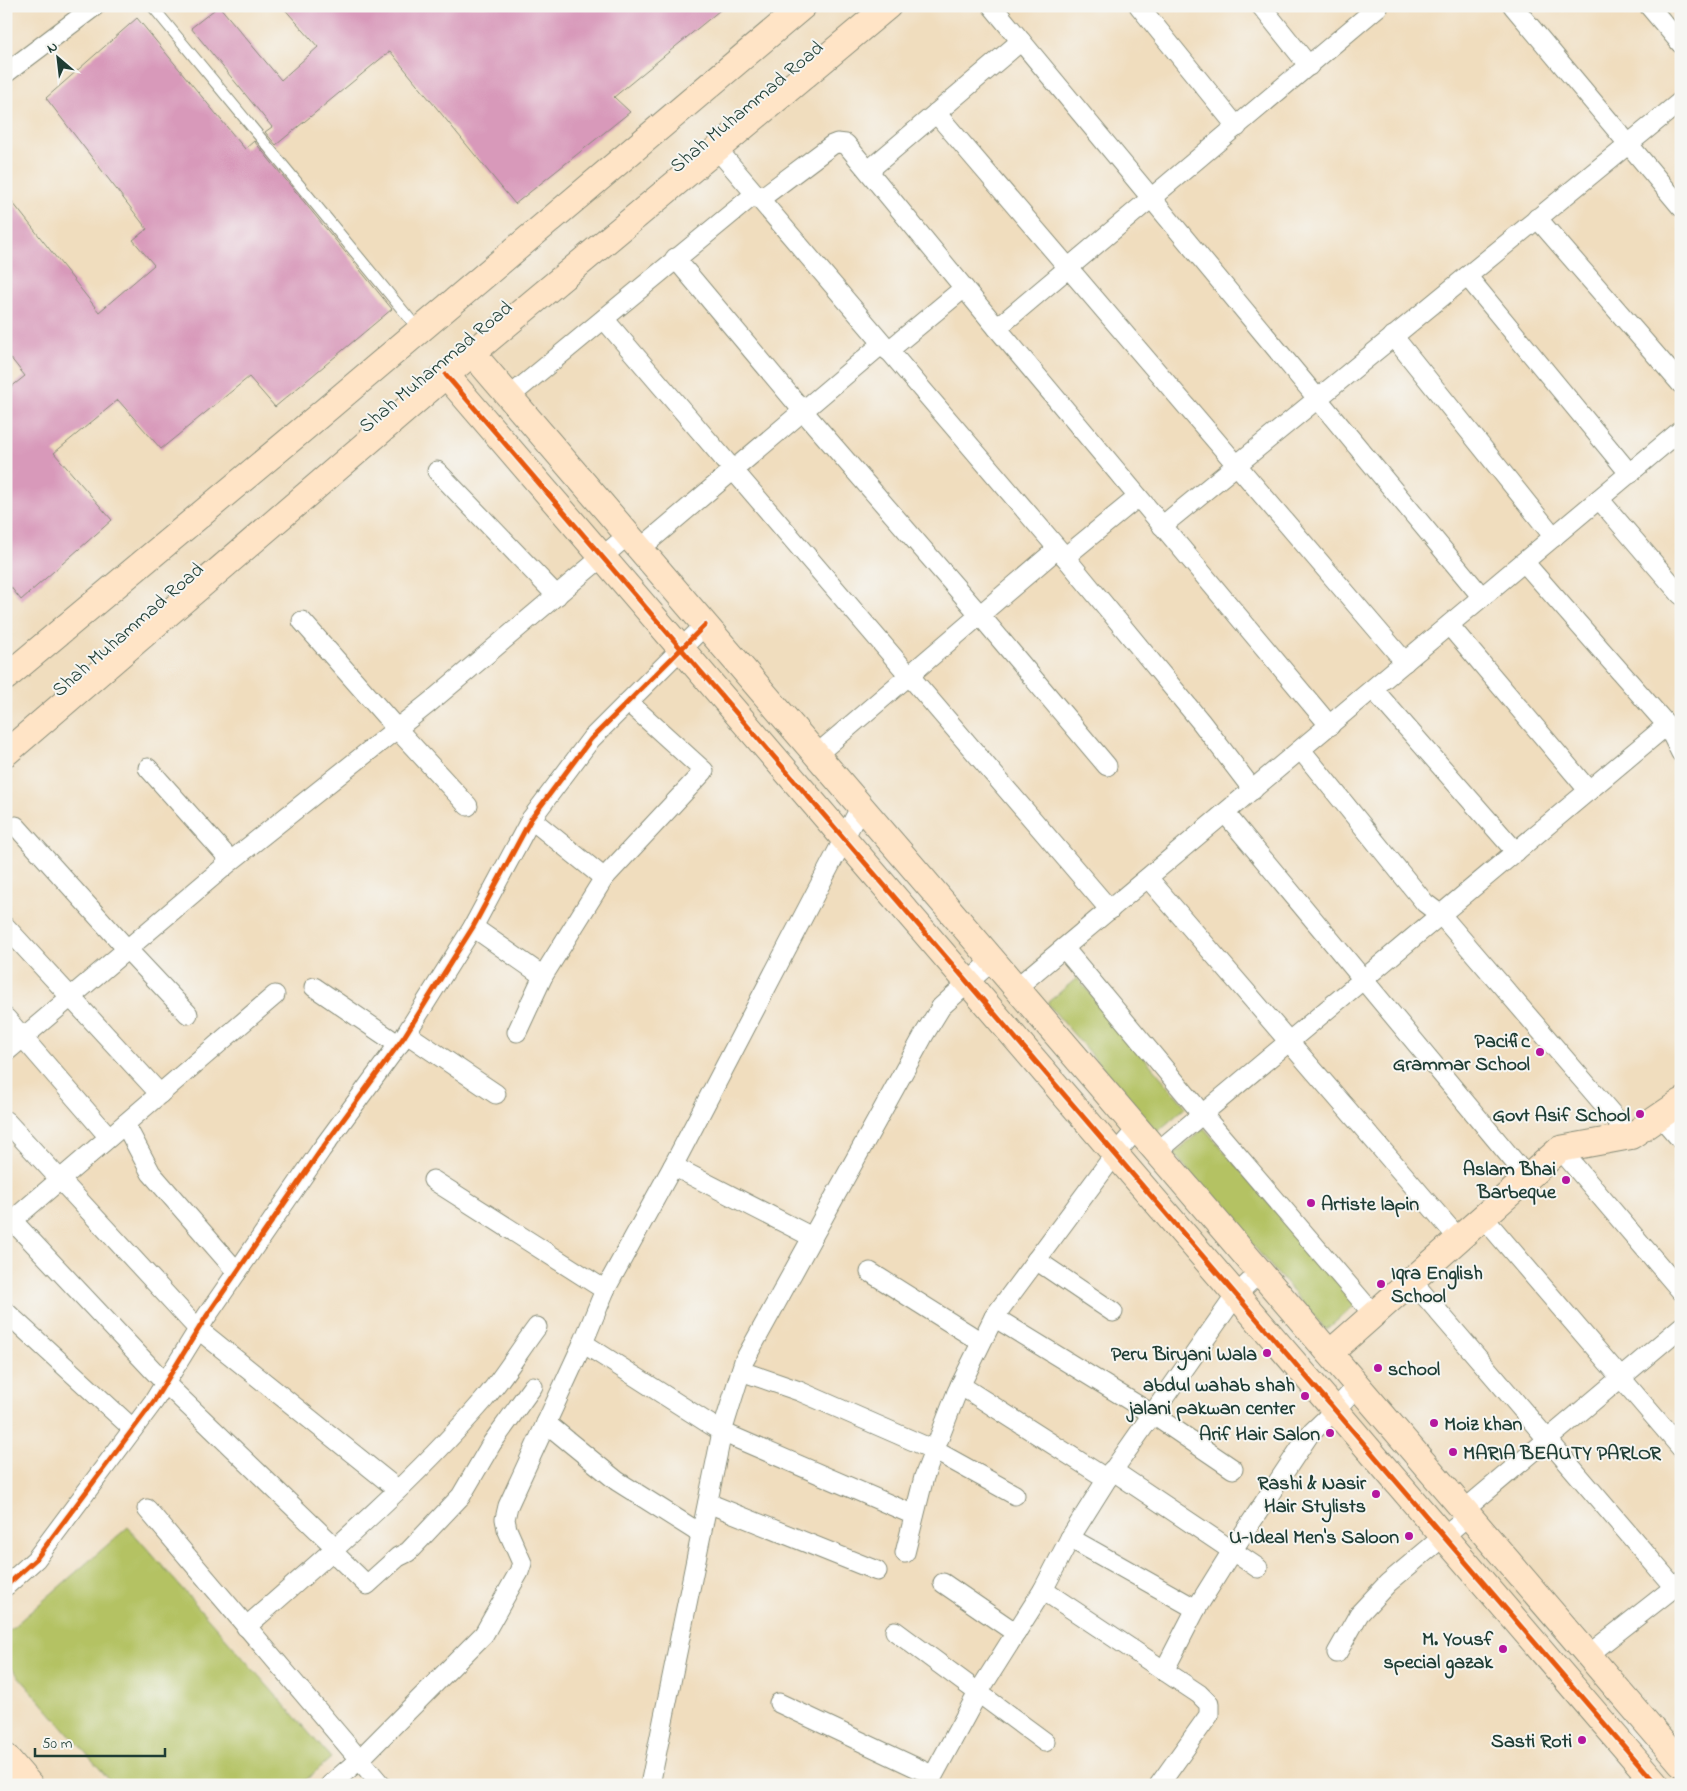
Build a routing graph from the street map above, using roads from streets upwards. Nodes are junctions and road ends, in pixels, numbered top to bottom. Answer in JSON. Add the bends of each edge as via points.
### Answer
{"nodes":[{"id":1,"x":95,"y":6,"type":"edge"},
{"id":2,"x":803,"y":6,"type":"edge"},
{"id":3,"x":888,"y":6,"type":"edge"},
{"id":4,"x":992,"y":6,"type":"edge"},
{"id":5,"x":1139,"y":6,"type":"edge"},
{"id":6,"x":1262,"y":6,"type":"edge"},
{"id":7,"x":1379,"y":6,"type":"edge"},
{"id":8,"x":1513,"y":6,"type":"edge"},
{"id":9,"x":1649,"y":6,"type":"edge"},
{"id":10,"x":1021,"y":41,"type":"junction"},
{"id":11,"x":1681,"y":44,"type":"edge"},
{"id":12,"x":1309,"y":66,"type":"junction"},
{"id":13,"x":6,"y":74,"type":"edge"},
{"id":14,"x":1681,"y":101,"type":"edge"},
{"id":15,"x":936,"y":113,"type":"junction"},
{"id":16,"x":1236,"y":126,"type":"junction"},
{"id":17,"x":1628,"y":144,"type":"junction"},
{"id":18,"x":718,"y":149,"type":"junction"},
{"id":19,"x":869,"y":170,"type":"junction"},
{"id":20,"x":757,"y":197,"type":"junction"},
{"id":21,"x":1151,"y":198,"type":"junction"},
{"id":22,"x":1681,"y":207,"type":"edge"},
{"id":23,"x":1537,"y":218,"type":"junction"},
{"id":24,"x":675,"y":258,"type":"junction"},
{"id":25,"x":1068,"y":268,"type":"junction"},
{"id":26,"x":1467,"y":276,"type":"junction"},
{"id":27,"x":964,"y":288,"type":"junction"},
{"id":28,"x":604,"y":319,"type":"junction"},
{"id":29,"x":997,"y":328,"type":"junction"},
{"id":30,"x":1393,"y":336,"type":"junction"},
{"id":31,"x":885,"y":348,"type":"junction"},
{"id":32,"x":472,"y":353,"type":"junction"},
{"id":33,"x":446,"y":375,"type":"junction"},
{"id":34,"x":1681,"y":384,"type":"edge"},
{"id":35,"x":509,"y":397,"type":"junction"},
{"id":36,"x":1317,"y":398,"type":"junction"},
{"id":37,"x":803,"y":411,"type":"junction"},
{"id":38,"x":1678,"y":440,"type":"edge"},
{"id":39,"x":1237,"y":464,"type":"junction"},
{"id":40,"x":734,"y":470,"type":"junction"},
{"id":41,"x":437,"y":471,"type":"dead end"},
{"id":42,"x":1630,"y":474,"type":"junction"},
{"id":43,"x":1138,"y":497,"type":"junction"},
{"id":44,"x":1600,"y":499,"type":"junction"},
{"id":45,"x":1162,"y":526,"type":"junction"},
{"id":46,"x":1554,"y":538,"type":"junction"},
{"id":47,"x":634,"y":542,"type":"junction"},
{"id":48,"x":1061,"y":553,"type":"junction"},
{"id":49,"x":602,"y":557,"type":"junction"},
{"id":50,"x":1524,"y":562,"type":"junction"},
{"id":51,"x":1681,"y":595,"type":"edge"},
{"id":52,"x":556,"y":596,"type":"junction"},
{"id":53,"x":1482,"y":597,"type":"junction"},
{"id":54,"x":980,"y":615,"type":"junction"},
{"id":55,"x":302,"y":621,"type":"dead end"},
{"id":56,"x":705,"y":625,"type":"junction"},
{"id":57,"x":1450,"y":625,"type":"junction"},
{"id":58,"x":681,"y":649,"type":"junction"},
{"id":59,"x":1405,"y":662,"type":"junction"},
{"id":60,"x":909,"y":675,"type":"junction"},
{"id":61,"x":6,"y":677,"type":"edge"},
{"id":62,"x":1373,"y":689,"type":"junction"},
{"id":63,"x":628,"y":702,"type":"junction"},
{"id":64,"x":1667,"y":725,"type":"junction"},
{"id":65,"x":1330,"y":726,"type":"junction"},
{"id":66,"x":396,"y":729,"type":"junction"},
{"id":67,"x":1301,"y":750,"type":"junction"},
{"id":68,"x":1681,"y":752,"type":"edge"},
{"id":69,"x":6,"y":753,"type":"edge"},
{"id":70,"x":816,"y":755,"type":"junction"},
{"id":71,"x":1107,"y":766,"type":"dead end"},
{"id":72,"x":148,"y":768,"type":"dead end"},
{"id":73,"x":1253,"y":790,"type":"junction"},
{"id":74,"x":1589,"y":791,"type":"junction"},
{"id":75,"x":468,"y":806,"type":"dead end"},
{"id":76,"x":861,"y":806,"type":"junction"},
{"id":77,"x":1225,"y":813,"type":"junction"},
{"id":78,"x":531,"y":820,"type":"junction"},
{"id":79,"x":16,"y":826,"type":"dead end"},
{"id":80,"x":845,"y":839,"type":"junction"},
{"id":81,"x":1516,"y":852,"type":"junction"},
{"id":82,"x":231,"y":861,"type":"junction"},
{"id":83,"x":604,"y":878,"type":"junction"},
{"id":84,"x":1148,"y":878,"type":"junction"},
{"id":85,"x":1110,"y":910,"type":"junction"},
{"id":86,"x":1441,"y":915,"type":"junction"},
{"id":87,"x":6,"y":927,"type":"edge"},
{"id":88,"x":473,"y":927,"type":"junction"},
{"id":89,"x":1064,"y":948,"type":"junction"},
{"id":90,"x":126,"y":949,"type":"junction"},
{"id":91,"x":993,"y":960,"type":"junction"},
{"id":92,"x":543,"y":976,"type":"junction"},
{"id":93,"x":1364,"y":980,"type":"junction"},
{"id":94,"x":968,"y":983,"type":"junction"},
{"id":95,"x":314,"y":987,"type":"dead end"},
{"id":96,"x":1016,"y":988,"type":"junction"},
{"id":97,"x":275,"y":995,"type":"dead end"},
{"id":98,"x":71,"y":996,"type":"junction"},
{"id":99,"x":188,"y":1014,"type":"dead end"},
{"id":100,"x":6,"y":1018,"type":"edge"},
{"id":101,"x":517,"y":1032,"type":"dead end"},
{"id":102,"x":23,"y":1038,"type":"junction"},
{"id":103,"x":403,"y":1039,"type":"junction"},
{"id":104,"x":1290,"y":1042,"type":"junction"},
{"id":105,"x":6,"y":1052,"type":"edge"},
{"id":106,"x":160,"y":1094,"type":"junction"},
{"id":107,"x":496,"y":1094,"type":"dead end"},
{"id":108,"x":1671,"y":1109,"type":"edge"},
{"id":109,"x":1203,"y":1115,"type":"junction"},
{"id":110,"x":6,"y":1121,"type":"edge"},
{"id":111,"x":125,"y":1124,"type":"junction"},
{"id":112,"x":1137,"y":1129,"type":"junction"},
{"id":113,"x":1631,"y":1136,"type":"junction"},
{"id":114,"x":109,"y":1137,"type":"junction"},
{"id":115,"x":1681,"y":1140,"type":"edge"},
{"id":116,"x":1560,"y":1149,"type":"junction"},
{"id":117,"x":1157,"y":1152,"type":"junction"},
{"id":118,"x":1115,"y":1154,"type":"junction"},
{"id":119,"x":673,"y":1166,"type":"junction"},
{"id":120,"x":1528,"y":1178,"type":"junction"},
{"id":121,"x":59,"y":1179,"type":"junction"},
{"id":122,"x":433,"y":1180,"type":"dead end"},
{"id":123,"x":1483,"y":1217,"type":"junction"},
{"id":124,"x":8,"y":1220,"type":"edge"},
{"id":125,"x":812,"y":1237,"type":"junction"},
{"id":126,"x":1459,"y":1239,"type":"junction"},
{"id":127,"x":1036,"y":1260,"type":"junction"},
{"id":128,"x":238,"y":1272,"type":"junction"},
{"id":129,"x":870,"y":1272,"type":"dead end"},
{"id":130,"x":1260,"y":1272,"type":"junction"},
{"id":131,"x":1412,"y":1281,"type":"junction"},
{"id":132,"x":604,"y":1290,"type":"junction"},
{"id":133,"x":1681,"y":1291,"type":"edge"},
{"id":134,"x":1236,"y":1295,"type":"junction"},
{"id":135,"x":6,"y":1312,"type":"edge"},
{"id":136,"x":1113,"y":1312,"type":"dead end"},
{"id":137,"x":1374,"y":1315,"type":"junction"},
{"id":138,"x":994,"y":1317,"type":"junction"},
{"id":139,"x":537,"y":1327,"type":"dead end"},
{"id":140,"x":1681,"y":1327,"type":"edge"},
{"id":141,"x":198,"y":1329,"type":"junction"},
{"id":142,"x":981,"y":1342,"type":"junction"},
{"id":143,"x":583,"y":1343,"type":"junction"},
{"id":144,"x":1330,"y":1353,"type":"junction"},
{"id":145,"x":741,"y":1371,"type":"junction"},
{"id":146,"x":1621,"y":1378,"type":"junction"},
{"id":147,"x":165,"y":1383,"type":"junction"},
{"id":148,"x":960,"y":1385,"type":"junction"},
{"id":149,"x":533,"y":1386,"type":"dead end"},
{"id":150,"x":1357,"y":1386,"type":"junction"},
{"id":151,"x":1335,"y":1410,"type":"junction"},
{"id":152,"x":1152,"y":1414,"type":"junction"},
{"id":153,"x":546,"y":1423,"type":"junction"},
{"id":154,"x":133,"y":1429,"type":"junction"},
{"id":155,"x":722,"y":1432,"type":"junction"},
{"id":156,"x":1548,"y":1440,"type":"junction"},
{"id":157,"x":1681,"y":1448,"type":"edge"},
{"id":158,"x":934,"y":1450,"type":"junction"},
{"id":159,"x":1233,"y":1469,"type":"dead end"},
{"id":160,"x":1109,"y":1474,"type":"junction"},
{"id":161,"x":397,"y":1488,"type":"junction"},
{"id":162,"x":1016,"y":1495,"type":"dead end"},
{"id":163,"x":708,"y":1503,"type":"junction"},
{"id":164,"x":147,"y":1508,"type":"dead end"},
{"id":165,"x":1467,"y":1513,"type":"junction"},
{"id":166,"x":914,"y":1515,"type":"junction"},
{"id":167,"x":701,"y":1534,"type":"junction"},
{"id":168,"x":1444,"y":1536,"type":"junction"},
{"id":169,"x":1070,"y":1538,"type":"junction"},
{"id":170,"x":334,"y":1549,"type":"junction"},
{"id":171,"x":1232,"y":1551,"type":"junction"},
{"id":172,"x":905,"y":1553,"type":"dead end"},
{"id":173,"x":1258,"y":1568,"type":"dead end"},
{"id":174,"x":877,"y":1571,"type":"dead end"},
{"id":175,"x":943,"y":1583,"type":"dead end"},
{"id":176,"x":1677,"y":1584,"type":"edge"},
{"id":177,"x":6,"y":1586,"type":"edge"},
{"id":178,"x":1043,"y":1590,"type":"junction"},
{"id":179,"x":1196,"y":1609,"type":"junction"},
{"id":180,"x":246,"y":1627,"type":"junction"},
{"id":181,"x":895,"y":1631,"type":"dead end"},
{"id":182,"x":1016,"y":1633,"type":"junction"},
{"id":183,"x":1337,"y":1653,"type":"dead end"},
{"id":184,"x":1588,"y":1655,"type":"junction"},
{"id":185,"x":1164,"y":1670,"type":"junction"},
{"id":186,"x":978,"y":1693,"type":"junction"},
{"id":187,"x":779,"y":1703,"type":"dead end"},
{"id":188,"x":1045,"y":1742,"type":"dead end"},
{"id":189,"x":6,"y":1757,"type":"edge"},
{"id":190,"x":360,"y":1759,"type":"junction"},
{"id":191,"x":1681,"y":1763,"type":"edge"},
{"id":192,"x":1681,"y":1767,"type":"edge"},
{"id":193,"x":930,"y":1780,"type":"edge"},
{"id":194,"x":30,"y":1785,"type":"edge"},
{"id":195,"x":330,"y":1785,"type":"edge"},
{"id":196,"x":380,"y":1785,"type":"edge"},
{"id":197,"x":650,"y":1785,"type":"edge"},
{"id":198,"x":1159,"y":1785,"type":"edge"},
{"id":199,"x":1657,"y":1785,"type":"edge"},
{"id":200,"x":1670,"y":1785,"type":"edge"}],
"edges":[{"from":1,"to":13,"type":"street"},
{"from":2,"to":61,"type":"street","name":"Shah Muhammad Road"},
{"from":3,"to":18,"type":"street","name":"Shah Muhammad Road"},
{"from":4,"to":10,"type":"street"},
{"from":5,"to":16,"type":"street"},
{"from":6,"to":12,"type":"street"},
{"from":7,"to":12,"type":"street"},
{"from":8,"to":17,"type":"street"},
{"from":9,"to":11,"type":"street"},
{"from":10,"to":15,"type":"street"},
{"from":10,"to":21,"type":"street"},
{"from":12,"to":16,"type":"street"},
{"from":14,"to":17,"type":"street"},
{"from":15,"to":19,"type":"street"},
{"from":15,"to":25,"type":"street"},
{"from":16,"to":21,"type":"street"},
{"from":17,"to":22,"type":"street"},
{"from":17,"to":23,"type":"street"},
{"from":18,"to":20,"type":"street"},
{"from":18,"to":32,"type":"street","name":"Shah Muhammad Road"},
{"from":19,"to":20,"type":"street","via":[[846,144],[837,143]]},
{"from":19,"to":27,"type":"street"},
{"from":20,"to":24,"type":"street"},
{"from":20,"to":31,"type":"street"},
{"from":21,"to":25,"type":"street"},
{"from":21,"to":36,"type":"street"},
{"from":23,"to":26,"type":"street"},
{"from":23,"to":34,"type":"street"},
{"from":24,"to":28,"type":"street"},
{"from":24,"to":37,"type":"street"},
{"from":25,"to":29,"type":"street"},
{"from":25,"to":39,"type":"street"},
{"from":26,"to":30,"type":"street"},
{"from":26,"to":42,"type":"street"},
{"from":27,"to":29,"type":"street"},
{"from":27,"to":31,"type":"street"},
{"from":28,"to":35,"type":"street"},
{"from":28,"to":40,"type":"street"},
{"from":29,"to":43,"type":"street"},
{"from":30,"to":36,"type":"street"},
{"from":30,"to":46,"type":"street"},
{"from":31,"to":37,"type":"street"},
{"from":31,"to":48,"type":"street"},
{"from":32,"to":33,"type":"street","name":"Shah Muhammad Road"},
{"from":32,"to":35,"type":"street"},
{"from":33,"to":49,"type":"street"},
{"from":33,"to":69,"type":"street","name":"Shah Muhammad Road"},
{"from":35,"to":47,"type":"street"},
{"from":36,"to":39,"type":"street"},
{"from":36,"to":53,"type":"street"},
{"from":37,"to":40,"type":"street"},
{"from":37,"to":54,"type":"street"},
{"from":38,"to":42,"type":"street"},
{"from":39,"to":45,"type":"street"},
{"from":39,"to":59,"type":"street"},
{"from":40,"to":47,"type":"street"},
{"from":40,"to":60,"type":"street"},
{"from":41,"to":52,"type":"street"},
{"from":42,"to":44,"type":"street"},
{"from":43,"to":45,"type":"street"},
{"from":43,"to":48,"type":"street"},
{"from":44,"to":46,"type":"street"},
{"from":44,"to":51,"type":"street"},
{"from":45,"to":65,"type":"street"},
{"from":46,"to":50,"type":"street"},
{"from":47,"to":49,"type":"street"},
{"from":47,"to":56,"type":"street"},
{"from":48,"to":54,"type":"street"},
{"from":48,"to":73,"type":"street"},
{"from":49,"to":52,"type":"street"},
{"from":49,"to":58,"type":"street"},
{"from":50,"to":53,"type":"street"},
{"from":50,"to":64,"type":"street"},
{"from":52,"to":66,"type":"street"},
{"from":53,"to":57,"type":"street"},
{"from":54,"to":60,"type":"street"},
{"from":54,"to":71,"type":"street"},
{"from":55,"to":66,"type":"street"},
{"from":56,"to":58,"type":"street"},
{"from":56,"to":70,"type":"street"},
{"from":57,"to":59,"type":"street"},
{"from":57,"to":74,"type":"street"},
{"from":58,"to":63,"type":"street"},
{"from":58,"to":80,"type":"street"},
{"from":59,"to":62,"type":"street"},
{"from":60,"to":70,"type":"street"},
{"from":60,"to":85,"type":"street"},
{"from":62,"to":65,"type":"street"},
{"from":62,"to":81,"type":"street"},
{"from":63,"to":78,"type":"street","via":[[591,739]]},
{"from":63,"to":83,"type":"street","via":[[704,771]]},
{"from":64,"to":68,"type":"street"},
{"from":64,"to":74,"type":"street"},
{"from":65,"to":67,"type":"street"},
{"from":66,"to":75,"type":"street"},
{"from":66,"to":82,"type":"street"},
{"from":67,"to":73,"type":"street"},
{"from":67,"to":86,"type":"street","via":[[1425,903]]},
{"from":70,"to":76,"type":"street"},
{"from":72,"to":82,"type":"street"},
{"from":73,"to":77,"type":"street"},
{"from":74,"to":81,"type":"street"},
{"from":76,"to":80,"type":"street"},
{"from":76,"to":91,"type":"street"},
{"from":77,"to":84,"type":"street"},
{"from":77,"to":93,"type":"street"},
{"from":78,"to":83,"type":"street"},
{"from":78,"to":88,"type":"street"},
{"from":79,"to":90,"type":"street"},
{"from":80,"to":94,"type":"street"},
{"from":80,"to":119,"type":"street"},
{"from":81,"to":86,"type":"street"},
{"from":82,"to":90,"type":"street"},
{"from":83,"to":92,"type":"street"},
{"from":84,"to":85,"type":"street"},
{"from":84,"to":104,"type":"street"},
{"from":85,"to":89,"type":"street"},
{"from":86,"to":93,"type":"street"},
{"from":86,"to":113,"type":"street"},
{"from":87,"to":98,"type":"street"},
{"from":88,"to":92,"type":"street"},
{"from":88,"to":103,"type":"street"},
{"from":89,"to":96,"type":"street"},
{"from":89,"to":109,"type":"street"},
{"from":90,"to":98,"type":"street"},
{"from":90,"to":99,"type":"street"},
{"from":91,"to":94,"type":"street"},
{"from":91,"to":96,"type":"street"},
{"from":92,"to":101,"type":"street"},
{"from":93,"to":104,"type":"street"},
{"from":93,"to":120,"type":"street"},
{"from":94,"to":118,"type":"street"},
{"from":94,"to":125,"type":"street","via":[[941,1007],[925,1033]]},
{"from":95,"to":103,"type":"street"},
{"from":96,"to":112,"type":"street"},
{"from":97,"to":106,"type":"street"},
{"from":98,"to":102,"type":"street"},
{"from":98,"to":106,"type":"street"},
{"from":100,"to":102,"type":"street"},
{"from":102,"to":105,"type":"street"},
{"from":102,"to":114,"type":"street"},
{"from":103,"to":107,"type":"street"},
{"from":103,"to":128,"type":"street","via":[[321,1150]]},
{"from":104,"to":109,"type":"street"},
{"from":104,"to":126,"type":"street"},
{"from":106,"to":111,"type":"street"},
{"from":108,"to":113,"type":"street"},
{"from":108,"to":115,"type":"street"},
{"from":109,"to":117,"type":"street"},
{"from":109,"to":137,"type":"street"},
{"from":110,"to":121,"type":"street"},
{"from":111,"to":114,"type":"street"},
{"from":111,"to":128,"type":"street","via":[[151,1173]]},
{"from":112,"to":117,"type":"street"},
{"from":112,"to":118,"type":"street"},
{"from":113,"to":116,"type":"street"},
{"from":114,"to":121,"type":"street"},
{"from":116,"to":120,"type":"street"},
{"from":116,"to":133,"type":"street"},
{"from":117,"to":130,"type":"street"},
{"from":118,"to":127,"type":"street"},
{"from":118,"to":134,"type":"street"},
{"from":119,"to":125,"type":"street"},
{"from":119,"to":132,"type":"street"},
{"from":120,"to":123,"type":"street"},
{"from":121,"to":124,"type":"street"},
{"from":121,"to":141,"type":"street"},
{"from":122,"to":132,"type":"street"},
{"from":123,"to":126,"type":"street"},
{"from":123,"to":146,"type":"street"},
{"from":124,"to":147,"type":"street"},
{"from":125,"to":145,"type":"street"},
{"from":126,"to":131,"type":"street"},
{"from":127,"to":136,"type":"street"},
{"from":127,"to":138,"type":"street"},
{"from":128,"to":141,"type":"street"},
{"from":129,"to":142,"type":"street"},
{"from":130,"to":134,"type":"street"},
{"from":130,"to":144,"type":"street"},
{"from":131,"to":137,"type":"street"},
{"from":131,"to":156,"type":"street"},
{"from":132,"to":143,"type":"street"},
{"from":134,"to":151,"type":"street"},
{"from":134,"to":152,"type":"street"},
{"from":135,"to":154,"type":"street"},
{"from":137,"to":144,"type":"street"},
{"from":138,"to":142,"type":"street"},
{"from":138,"to":152,"type":"street"},
{"from":139,"to":161,"type":"street","via":[[484,1400]]},
{"from":140,"to":146,"type":"street"},
{"from":141,"to":147,"type":"street"},
{"from":141,"to":161,"type":"street"},
{"from":142,"to":148,"type":"street"},
{"from":143,"to":153,"type":"street"},
{"from":143,"to":155,"type":"street"},
{"from":144,"to":150,"type":"street"},
{"from":145,"to":155,"type":"street"},
{"from":145,"to":158,"type":"street","via":[[799,1391]]},
{"from":146,"to":156,"type":"street"},
{"from":146,"to":157,"type":"street"},
{"from":147,"to":154,"type":"street"},
{"from":147,"to":170,"type":"street"},
{"from":148,"to":158,"type":"street"},
{"from":148,"to":160,"type":"street"},
{"from":149,"to":170,"type":"street","via":[[492,1443],[461,1496],[408,1552],[367,1585]]},
{"from":150,"to":151,"type":"street"},
{"from":150,"to":165,"type":"street"},
{"from":151,"to":168,"type":"street"},
{"from":151,"to":171,"type":"street","via":[[1309,1434]]},
{"from":152,"to":159,"type":"street"},
{"from":152,"to":160,"type":"street"},
{"from":153,"to":167,"type":"street","via":[[617,1481]]},
{"from":153,"to":190,"type":"street","via":[[505,1519],[522,1563],[519,1572],[484,1634]]},
{"from":154,"to":177,"type":"street","via":[[36,1559]]},
{"from":155,"to":163,"type":"street"},
{"from":155,"to":166,"type":"street"},
{"from":156,"to":165,"type":"street"},
{"from":156,"to":176,"type":"street"},
{"from":158,"to":162,"type":"street"},
{"from":158,"to":166,"type":"street"},
{"from":160,"to":169,"type":"street"},
{"from":160,"to":171,"type":"street"},
{"from":161,"to":170,"type":"street"},
{"from":163,"to":167,"type":"street"},
{"from":163,"to":174,"type":"street"},
{"from":164,"to":180,"type":"street"},
{"from":165,"to":168,"type":"street"},
{"from":165,"to":184,"type":"street"},
{"from":166,"to":172,"type":"street"},
{"from":167,"to":197,"type":"street"},
{"from":168,"to":183,"type":"street","via":[[1388,1583],[1359,1614]]},
{"from":168,"to":199,"type":"street"},
{"from":169,"to":178,"type":"street"},
{"from":169,"to":179,"type":"street"},
{"from":170,"to":180,"type":"street"},
{"from":171,"to":173,"type":"street"},
{"from":171,"to":179,"type":"street"},
{"from":175,"to":182,"type":"street"},
{"from":176,"to":184,"type":"street"},
{"from":178,"to":182,"type":"street"},
{"from":178,"to":185,"type":"street"},
{"from":179,"to":185,"type":"street"},
{"from":180,"to":190,"type":"street"},
{"from":181,"to":186,"type":"street"},
{"from":182,"to":186,"type":"street"},
{"from":184,"to":191,"type":"street"},
{"from":185,"to":198,"type":"street","via":[[1209,1704],[1209,1715]]},
{"from":186,"to":188,"type":"street"},
{"from":186,"to":193,"type":"street"},
{"from":187,"to":193,"type":"street"},
{"from":189,"to":194,"type":"street"},
{"from":190,"to":195,"type":"street"},
{"from":190,"to":196,"type":"street"},
{"from":192,"to":200,"type":"street"}]}
